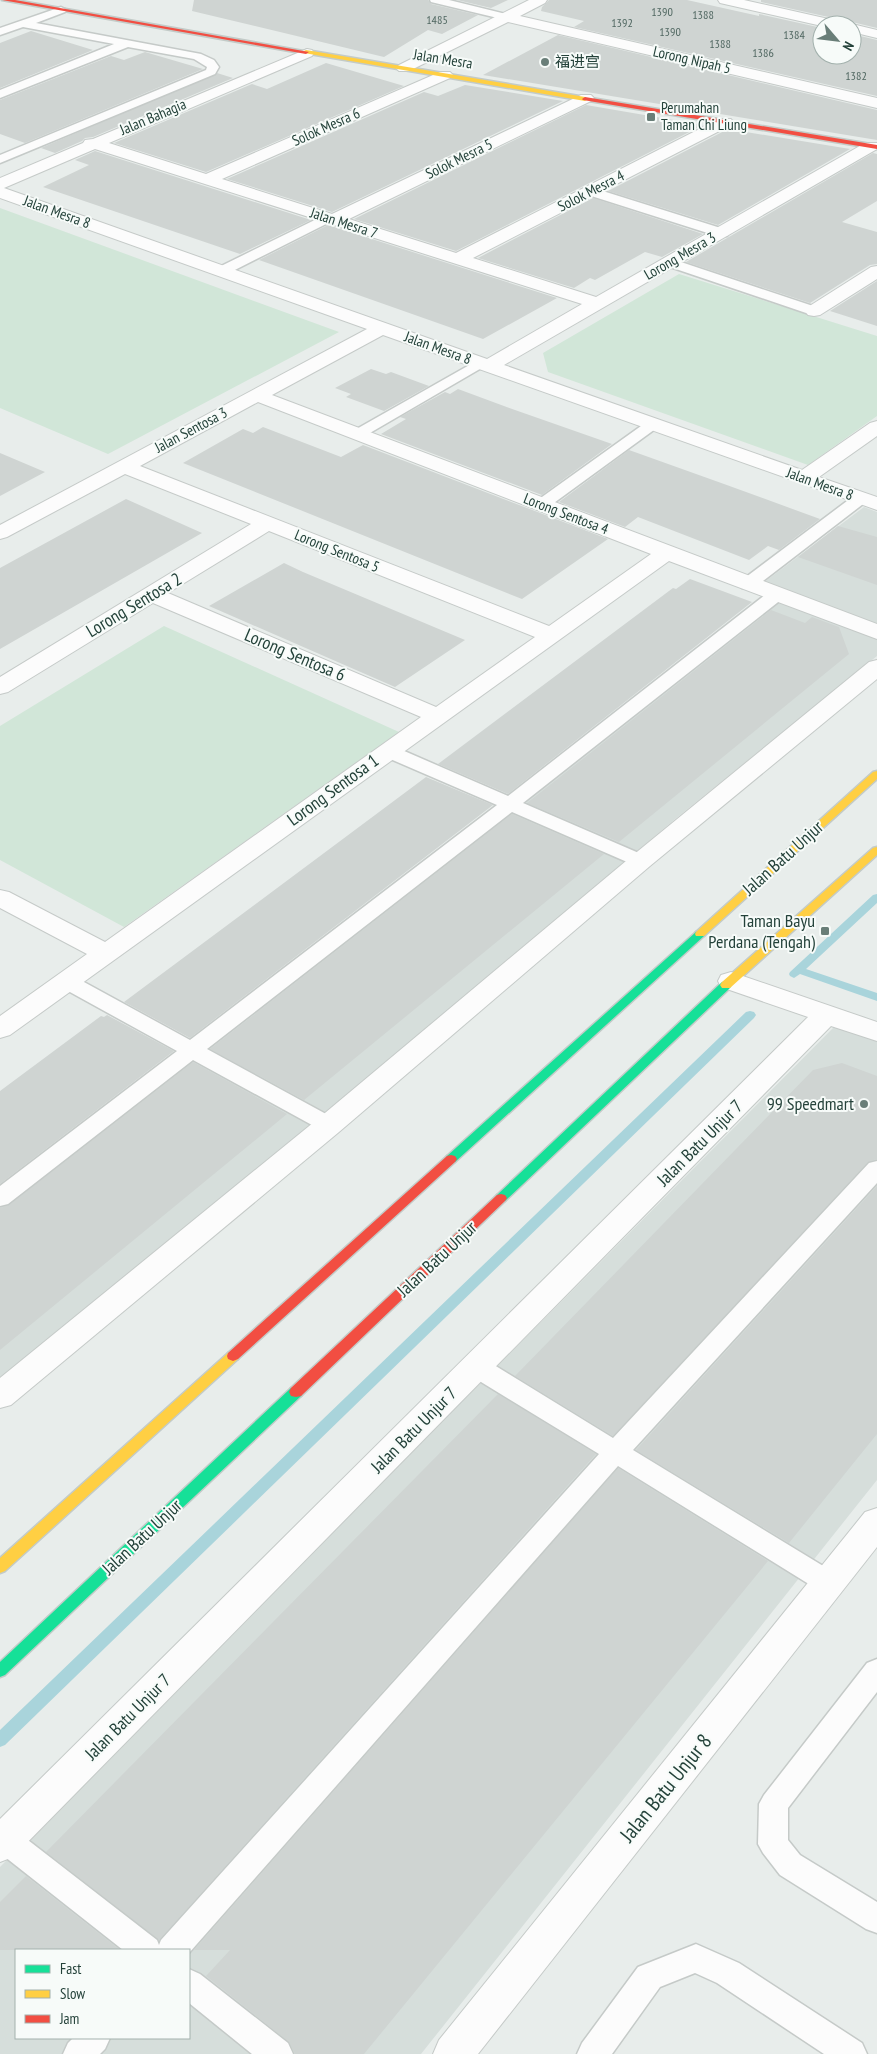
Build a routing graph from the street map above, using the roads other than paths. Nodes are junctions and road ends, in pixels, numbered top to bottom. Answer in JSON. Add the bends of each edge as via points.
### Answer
{"nodes":[{"id":1,"x":5,"y":0,"type":"edge"},
{"id":2,"x":435,"y":0,"type":"edge"},
{"id":3,"x":540,"y":0,"type":"edge"},
{"id":4,"x":725,"y":0,"type":"edge"},
{"id":5,"x":60,"y":10,"type":"junction"},
{"id":6,"x":506,"y":17,"type":"junction"},
{"id":7,"x":812,"y":19,"type":"edge"},
{"id":8,"x":23,"y":24,"type":"junction"},
{"id":9,"x":2,"y":30,"type":"edge"},
{"id":10,"x":862,"y":30,"type":"edge"},
{"id":11,"x":877,"y":34,"type":"edge"},
{"id":12,"x":127,"y":42,"type":"junction"},
{"id":13,"x":307,"y":53,"type":"junction"},
{"id":14,"x":404,"y":68,"type":"junction"},
{"id":15,"x":446,"y":75,"type":"junction"},
{"id":16,"x":0,"y":94,"type":"edge"},
{"id":17,"x":586,"y":98,"type":"junction"},
{"id":18,"x":877,"y":103,"type":"edge"},
{"id":19,"x":726,"y":122,"type":"junction"},
{"id":20,"x":91,"y":143,"type":"junction"},
{"id":21,"x":874,"y":146,"type":"edge"},
{"id":22,"x":2,"y":157,"type":"edge"},
{"id":23,"x":36,"y":167,"type":"junction"},
{"id":24,"x":207,"y":180,"type":"junction"},
{"id":25,"x":0,"y":184,"type":"edge"},
{"id":26,"x":0,"y":192,"type":"edge"},
{"id":27,"x":590,"y":192,"type":"junction"},
{"id":28,"x":330,"y":219,"type":"junction"},
{"id":29,"x":722,"y":233,"type":"junction"},
{"id":30,"x":457,"y":259,"type":"junction"},
{"id":31,"x":669,"y":262,"type":"junction"},
{"id":32,"x":222,"y":271,"type":"junction"},
{"id":33,"x":877,"y":271,"type":"edge"},
{"id":34,"x":598,"y":304,"type":"junction"},
{"id":35,"x":814,"y":311,"type":"joint"},
{"id":36,"x":382,"y":328,"type":"junction"},
{"id":37,"x":484,"y":364,"type":"junction"},
{"id":38,"x":256,"y":395,"type":"junction"},
{"id":39,"x":653,"y":424,"type":"junction"},
{"id":40,"x":877,"y":427,"type":"edge"},
{"id":41,"x":358,"y":434,"type":"junction"},
{"id":42,"x":124,"y":466,"type":"junction"},
{"id":43,"x":804,"y":478,"type":"junction"},
{"id":44,"x":869,"y":501,"type":"edge"},
{"id":45,"x":541,"y":505,"type":"junction"},
{"id":46,"x":268,"y":523,"type":"junction"},
{"id":47,"x":0,"y":533,"type":"edge"},
{"id":48,"x":666,"y":553,"type":"junction"},
{"id":49,"x":748,"y":584,"type":"junction"},
{"id":50,"x":151,"y":594,"type":"junction"},
{"id":51,"x":776,"y":595,"type":"junction"},
{"id":52,"x":877,"y":632,"type":"edge"},
{"id":53,"x":551,"y":636,"type":"junction"},
{"id":54,"x":877,"y":667,"type":"edge"},
{"id":55,"x":0,"y":686,"type":"edge"},
{"id":56,"x":438,"y":716,"type":"junction"},
{"id":57,"x":388,"y":751,"type":"junction"},
{"id":58,"x":877,"y":774,"type":"edge"},
{"id":59,"x":509,"y":805,"type":"junction"},
{"id":60,"x":877,"y":850,"type":"edge"},
{"id":61,"x":641,"y":861,"type":"junction"},
{"id":62,"x":0,"y":898,"type":"edge"},
{"id":63,"x":106,"y":953,"type":"junction"},
{"id":64,"x":66,"y":980,"type":"junction"},
{"id":65,"x":731,"y":981,"type":"junction"},
{"id":66,"x":827,"y":1014,"type":"junction"},
{"id":67,"x":0,"y":1029,"type":"edge"},
{"id":68,"x":877,"y":1032,"type":"edge"},
{"id":69,"x":193,"y":1049,"type":"junction"},
{"id":70,"x":329,"y":1125,"type":"junction"},
{"id":71,"x":877,"y":1170,"type":"edge"},
{"id":72,"x":0,"y":1198,"type":"edge"},
{"id":73,"x":477,"y":1367,"type":"junction"},
{"id":74,"x":0,"y":1396,"type":"edge"},
{"id":75,"x":616,"y":1453,"type":"junction"},
{"id":76,"x":877,"y":1522,"type":"edge"},
{"id":77,"x":0,"y":1567,"type":"edge"},
{"id":78,"x":829,"y":1583,"type":"junction"},
{"id":79,"x":0,"y":1671,"type":"edge"},
{"id":80,"x":877,"y":1671,"type":"edge"},
{"id":81,"x":3,"y":1842,"type":"edge"},
{"id":82,"x":877,"y":1919,"type":"edge"},
{"id":83,"x":145,"y":1949,"type":"edge"},
{"id":84,"x":173,"y":1949,"type":"edge"},
{"id":85,"x":190,"y":1985,"type":"edge"},
{"id":86,"x":93,"y":2039,"type":"edge"},
{"id":87,"x":79,"y":2054,"type":"edge"},
{"id":88,"x":277,"y":2054,"type":"edge"},
{"id":89,"x":454,"y":2054,"type":"edge"},
{"id":90,"x":593,"y":2054,"type":"edge"},
{"id":91,"x":850,"y":2054,"type":"edge"}],
"edges":[{"from":1,"to":5,"type":"main road","name":"Jalan Mesra"},
{"from":2,"to":6,"type":"lane"},
{"from":3,"to":6,"type":"street"},
{"from":4,"to":7,"type":"street"},
{"from":5,"to":8,"type":"lane"},
{"from":5,"to":13,"type":"main road","name":"Jalan Mesra"},
{"from":6,"to":14,"type":"street"},
{"from":6,"to":18,"type":"street","name":"Lorong Nipah 5"},
{"from":8,"to":9,"type":"lane"},
{"from":8,"to":12,"type":"lane"},
{"from":10,"to":11,"type":"street"},
{"from":12,"to":16,"type":"lane"},
{"from":12,"to":22,"type":"lane","via":[[197,56],[213,67],[211,72]]},
{"from":13,"to":14,"type":"main road","name":"Jalan Mesra"},
{"from":13,"to":20,"type":"street","name":"Jalan Bahagia"},
{"from":14,"to":15,"type":"main road","name":"Jalan Mesra"},
{"from":15,"to":17,"type":"main road","name":"Jalan Mesra"},
{"from":15,"to":24,"type":"street","name":"Solok Mesra 6"},
{"from":17,"to":19,"type":"main road","name":"Jalan Mesra"},
{"from":17,"to":28,"type":"street","name":"Solok Mesra 5"},
{"from":19,"to":21,"type":"main road","name":"Jalan Mesra"},
{"from":19,"to":27,"type":"street","name":"Solok Mesra 4"},
{"from":20,"to":23,"type":"street","name":"Jalan Bahagia"},
{"from":20,"to":24,"type":"street","name":"Jalan Mesra 7"},
{"from":21,"to":29,"type":"street","name":"Lorong Mesra 3"},
{"from":22,"to":23,"type":"lane"},
{"from":23,"to":25,"type":"street","name":"Jalan Bahagia"},
{"from":24,"to":28,"type":"street","name":"Jalan Mesra 7"},
{"from":26,"to":32,"type":"street","name":"Jalan Mesra 8"},
{"from":27,"to":29,"type":"lane"},
{"from":27,"to":30,"type":"street","name":"Solok Mesra 4"},
{"from":28,"to":30,"type":"street","name":"Jalan Mesra 7"},
{"from":28,"to":32,"type":"lane"},
{"from":29,"to":31,"type":"street","name":"Lorong Mesra 3"},
{"from":30,"to":34,"type":"street","name":"Jalan Mesra 7"},
{"from":31,"to":34,"type":"street","name":"Lorong Mesra 3"},
{"from":31,"to":35,"type":"lane"},
{"from":32,"to":36,"type":"street","name":"Jalan Mesra 8"},
{"from":33,"to":35,"type":"street"},
{"from":34,"to":37,"type":"street","name":"Lorong Mesra 3"},
{"from":36,"to":37,"type":"street","name":"Jalan Mesra 8"},
{"from":36,"to":38,"type":"street","name":"Jalan Sentosa 3"},
{"from":37,"to":39,"type":"street","name":"Jalan Mesra 8"},
{"from":37,"to":41,"type":"lane"},
{"from":38,"to":41,"type":"street","name":"Lorong Sentosa 4"},
{"from":38,"to":42,"type":"street","name":"Jalan Sentosa 3"},
{"from":39,"to":43,"type":"street","name":"Jalan Mesra 8"},
{"from":39,"to":45,"type":"lane"},
{"from":40,"to":43,"type":"street"},
{"from":41,"to":45,"type":"street","name":"Lorong Sentosa 4"},
{"from":42,"to":46,"type":"street","name":"Lorong Sentosa 5"},
{"from":42,"to":47,"type":"street","name":"Jalan Sentosa 3"},
{"from":43,"to":44,"type":"street","name":"Jalan Mesra 8"},
{"from":44,"to":49,"type":"lane"},
{"from":45,"to":48,"type":"street","name":"Lorong Sentosa 4"},
{"from":46,"to":50,"type":"street","name":"Lorong Sentosa 2"},
{"from":46,"to":53,"type":"street","name":"Lorong Sentosa 5"},
{"from":48,"to":49,"type":"street","name":"Lorong Sentosa 4"},
{"from":48,"to":53,"type":"street","name":"Lorong Sentosa 1"},
{"from":49,"to":51,"type":"street","name":"Lorong Sentosa 4"},
{"from":50,"to":55,"type":"street","name":"Lorong Sentosa 2"},
{"from":50,"to":56,"type":"street","name":"Lorong Sentosa 6"},
{"from":51,"to":52,"type":"street","name":"Lorong Sentosa 4"},
{"from":51,"to":59,"type":"lane"},
{"from":53,"to":56,"type":"street","name":"Lorong Sentosa 1"},
{"from":54,"to":61,"type":"street"},
{"from":56,"to":57,"type":"street","name":"Lorong Sentosa 1"},
{"from":57,"to":59,"type":"lane"},
{"from":57,"to":63,"type":"street","name":"Lorong Sentosa 1"},
{"from":58,"to":77,"type":"main road","name":"Jalan Batu Unjur"},
{"from":59,"to":61,"type":"lane"},
{"from":59,"to":69,"type":"lane"},
{"from":60,"to":65,"type":"main road","name":"Jalan Batu Unjur"},
{"from":61,"to":70,"type":"street"},
{"from":62,"to":63,"type":"street"},
{"from":63,"to":64,"type":"street","name":"Lorong Sentosa 1"},
{"from":64,"to":67,"type":"street","name":"Lorong Sentosa 1"},
{"from":64,"to":69,"type":"lane"},
{"from":65,"to":66,"type":"street"},
{"from":65,"to":79,"type":"main road","name":"Jalan Batu Unjur"},
{"from":66,"to":68,"type":"street"},
{"from":66,"to":73,"type":"street","name":"Jalan Batu Unjur 7"},
{"from":69,"to":70,"type":"lane"},
{"from":69,"to":72,"type":"lane"},
{"from":70,"to":74,"type":"street"},
{"from":71,"to":75,"type":"lane"},
{"from":73,"to":75,"type":"lane"},
{"from":73,"to":81,"type":"street","name":"Jalan Batu Unjur 7"},
{"from":75,"to":78,"type":"lane"},
{"from":75,"to":84,"type":"lane"},
{"from":76,"to":78,"type":"street","name":"Jalan Batu Unjur 8"},
{"from":78,"to":89,"type":"street","name":"Jalan Batu Unjur 8"},
{"from":80,"to":82,"type":"lane","via":[[774,1804],[773,1844],[790,1864]]},
{"from":81,"to":83,"type":"lane"},
{"from":85,"to":88,"type":"lane"},
{"from":86,"to":87,"type":"lane"},
{"from":90,"to":91,"type":"lane","via":[[649,1976],[696,1958],[728,1973]]}]}
